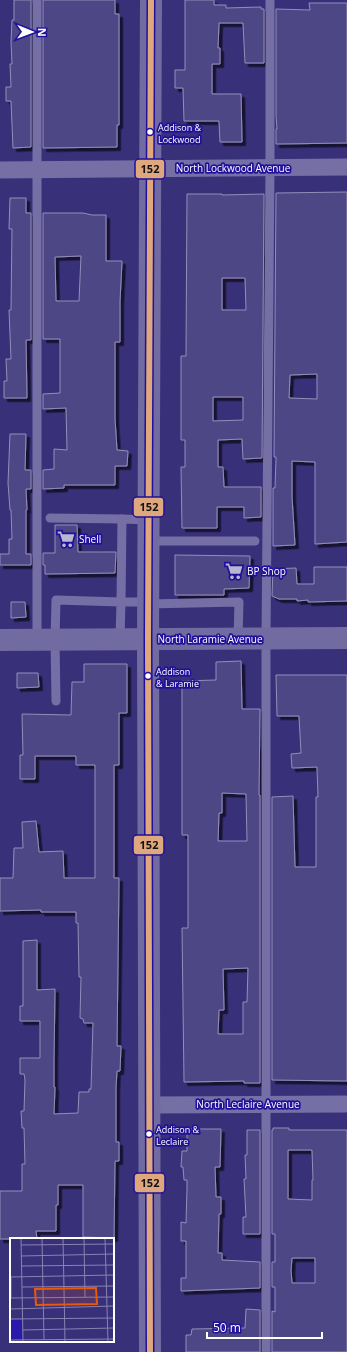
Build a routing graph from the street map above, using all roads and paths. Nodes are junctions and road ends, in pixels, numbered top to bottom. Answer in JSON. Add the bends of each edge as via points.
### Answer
{"nodes":[{"id":1,"x":37,"y":0,"type":"edge"},
{"id":2,"x":151,"y":0,"type":"edge"},
{"id":3,"x":270,"y":0,"type":"edge"},
{"id":4,"x":347,"y":167,"type":"edge"},
{"id":5,"x":270,"y":168,"type":"junction"},
{"id":6,"x":37,"y":169,"type":"junction"},
{"id":7,"x":150,"y":169,"type":"junction"},
{"id":8,"x":0,"y":170,"type":"edge"},
{"id":9,"x":50,"y":518,"type":"dead end"},
{"id":10,"x":122,"y":519,"type":"junction"},
{"id":11,"x":148,"y":530,"type":"junction"},
{"id":12,"x":255,"y":541,"type":"dead end"},
{"id":13,"x":121,"y":602,"type":"junction"},
{"id":14,"x":148,"y":603,"type":"junction"},
{"id":15,"x":238,"y":638,"type":"junction"},
{"id":16,"x":347,"y":638,"type":"edge"},
{"id":17,"x":120,"y":639,"type":"junction"},
{"id":18,"x":148,"y":639,"type":"junction"},
{"id":19,"x":266,"y":639,"type":"junction"},
{"id":20,"x":0,"y":640,"type":"edge"},
{"id":21,"x":46,"y":640,"type":"junction"},
{"id":22,"x":56,"y":701,"type":"dead end"},
{"id":23,"x":266,"y":1104,"type":"junction"},
{"id":24,"x":347,"y":1104,"type":"edge"},
{"id":25,"x":149,"y":1105,"type":"junction"},
{"id":26,"x":150,"y":1352,"type":"edge"},
{"id":27,"x":266,"y":1352,"type":"edge"}],
"edges":[{"from":1,"to":6,"type":"lane"},
{"from":2,"to":7,"type":"street"},
{"from":3,"to":5,"type":"lane"},
{"from":4,"to":5,"type":"street","name":"North Lockwood Avenue"},
{"from":5,"to":7,"type":"street","name":"North Lockwood Avenue"},
{"from":5,"to":19,"type":"lane"},
{"from":6,"to":7,"type":"street","name":"North Lockwood Avenue"},
{"from":6,"to":8,"type":"street","name":"North Lockwood Avenue"},
{"from":6,"to":21,"type":"lane"},
{"from":7,"to":11,"type":"street"},
{"from":9,"to":10,"type":"lane"},
{"from":10,"to":11,"type":"lane"},
{"from":10,"to":13,"type":"lane"},
{"from":11,"to":12,"type":"lane"},
{"from":11,"to":14,"type":"street"},
{"from":13,"to":14,"type":"lane"},
{"from":13,"to":17,"type":"lane"},
{"from":13,"to":21,"type":"lane","via":[[56,600]]},
{"from":14,"to":15,"type":"lane","via":[[239,602]]},
{"from":14,"to":18,"type":"street"},
{"from":15,"to":18,"type":"street","name":"North Laramie Avenue"},
{"from":15,"to":19,"type":"street","name":"North Laramie Avenue"},
{"from":16,"to":19,"type":"street","name":"North Laramie Avenue"},
{"from":17,"to":18,"type":"street","name":"North Laramie Avenue"},
{"from":17,"to":21,"type":"street","name":"North Laramie Avenue"},
{"from":18,"to":25,"type":"street"},
{"from":19,"to":23,"type":"lane"},
{"from":20,"to":21,"type":"street","name":"North Laramie Avenue"},
{"from":21,"to":22,"type":"lane"},
{"from":23,"to":24,"type":"street","name":"North Leclaire Avenue"},
{"from":23,"to":25,"type":"street","name":"North Leclaire Avenue"},
{"from":23,"to":27,"type":"lane"},
{"from":25,"to":26,"type":"street"}]}
